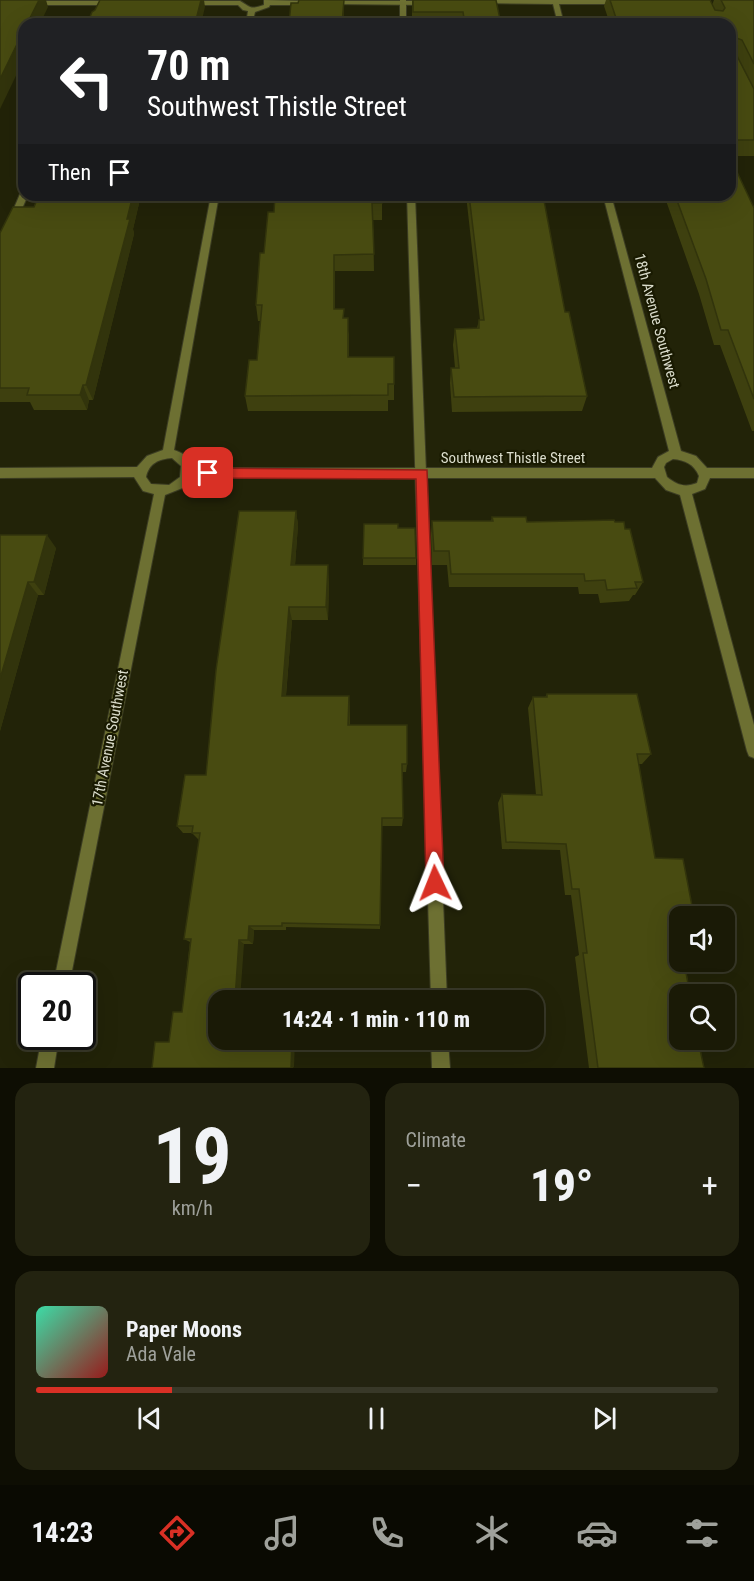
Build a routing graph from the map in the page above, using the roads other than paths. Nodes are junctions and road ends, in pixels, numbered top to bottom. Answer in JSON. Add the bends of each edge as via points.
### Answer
{"nodes":[{"id":1,"x":104,"y":1,"type":"edge"},
{"id":2,"x":241,"y":1,"type":"edge"},
{"id":3,"x":403,"y":1,"type":"edge"},
{"id":4,"x":555,"y":1,"type":"edge"},
{"id":5,"x":268,"y":2,"type":"edge"},
{"id":6,"x":473,"y":2,"type":"edge"},
{"id":7,"x":635,"y":2,"type":"edge"},
{"id":8,"x":0,"y":3,"type":"edge"},
{"id":9,"x":127,"y":3,"type":"edge"},
{"id":10,"x":187,"y":3,"type":"edge"},
{"id":11,"x":309,"y":3,"type":"edge"},
{"id":12,"x":321,"y":3,"type":"edge"},
{"id":13,"x":438,"y":3,"type":"edge"},
{"id":14,"x":252,"y":10,"type":"junction"},
{"id":15,"x":99,"y":14,"type":"edge"},
{"id":16,"x":250,"y":18,"type":"edge"},
{"id":17,"x":403,"y":18,"type":"edge"},
{"id":18,"x":559,"y":18,"type":"edge"},
{"id":19,"x":21,"y":201,"type":"edge"},
{"id":20,"x":214,"y":201,"type":"edge"},
{"id":21,"x":411,"y":201,"type":"edge"},
{"id":22,"x":609,"y":201,"type":"edge"},
{"id":23,"x":8,"y":232,"type":"edge"},
{"id":24,"x":168,"y":454,"type":"junction"},
{"id":25,"x":676,"y":455,"type":"junction"},
{"id":26,"x":140,"y":472,"type":"junction"},
{"id":27,"x":0,"y":473,"type":"edge"},
{"id":28,"x":188,"y":473,"type":"junction"},
{"id":29,"x":658,"y":473,"type":"junction"},
{"id":30,"x":704,"y":473,"type":"junction"},
{"id":31,"x":754,"y":473,"type":"edge"},
{"id":32,"x":422,"y":474,"type":"junction"},
{"id":33,"x":160,"y":491,"type":"junction"},
{"id":34,"x":685,"y":491,"type":"junction"},
{"id":35,"x":754,"y":751,"type":"edge"},
{"id":36,"x":64,"y":972,"type":"edge"},
{"id":37,"x":439,"y":990,"type":"edge"},
{"id":38,"x":48,"y":1050,"type":"edge"},
{"id":39,"x":440,"y":1050,"type":"edge"},
{"id":40,"x":45,"y":1068,"type":"edge"},
{"id":41,"x":441,"y":1068,"type":"edge"}],
"edges":[{"from":1,"to":8,"type":"street"},
{"from":1,"to":9,"type":"street"},
{"from":1,"to":15,"type":"street"},
{"from":2,"to":10,"type":"street"},
{"from":2,"to":14,"type":"street","via":[[242,7]]},
{"from":3,"to":12,"type":"street"},
{"from":3,"to":13,"type":"street"},
{"from":3,"to":17,"type":"street"},
{"from":4,"to":6,"type":"street"},
{"from":4,"to":7,"type":"street"},
{"from":4,"to":18,"type":"street"},
{"from":5,"to":11,"type":"street"},
{"from":5,"to":14,"type":"street","via":[[264,8]]},
{"from":14,"to":16,"type":"street"},
{"from":19,"to":23,"type":"street"},
{"from":20,"to":24,"type":"street"},
{"from":21,"to":32,"type":"street"},
{"from":22,"to":25,"type":"street","name":"18th Avenue Southwest"},
{"from":24,"to":26,"type":"street","via":[[150,459]]},
{"from":24,"to":28,"type":"street","via":[[184,460]]},
{"from":25,"to":29,"type":"street","via":[[661,460]]},
{"from":25,"to":30,"type":"street","via":[[694,460]]},
{"from":26,"to":27,"type":"street"},
{"from":26,"to":33,"type":"street","via":[[147,488]]},
{"from":28,"to":32,"type":"street","name":"Southwest Thistle Street"},
{"from":28,"to":33,"type":"street","via":[[178,487]]},
{"from":29,"to":32,"type":"street","name":"Southwest Thistle Street"},
{"from":29,"to":34,"type":"street","via":[[672,488]]},
{"from":30,"to":31,"type":"street"},
{"from":30,"to":34,"type":"street","via":[[701,486]]},
{"from":32,"to":37,"type":"street"},
{"from":33,"to":36,"type":"street","name":"17th Avenue Southwest"},
{"from":34,"to":35,"type":"street"},
{"from":38,"to":40,"type":"street"},
{"from":39,"to":41,"type":"street"}]}
